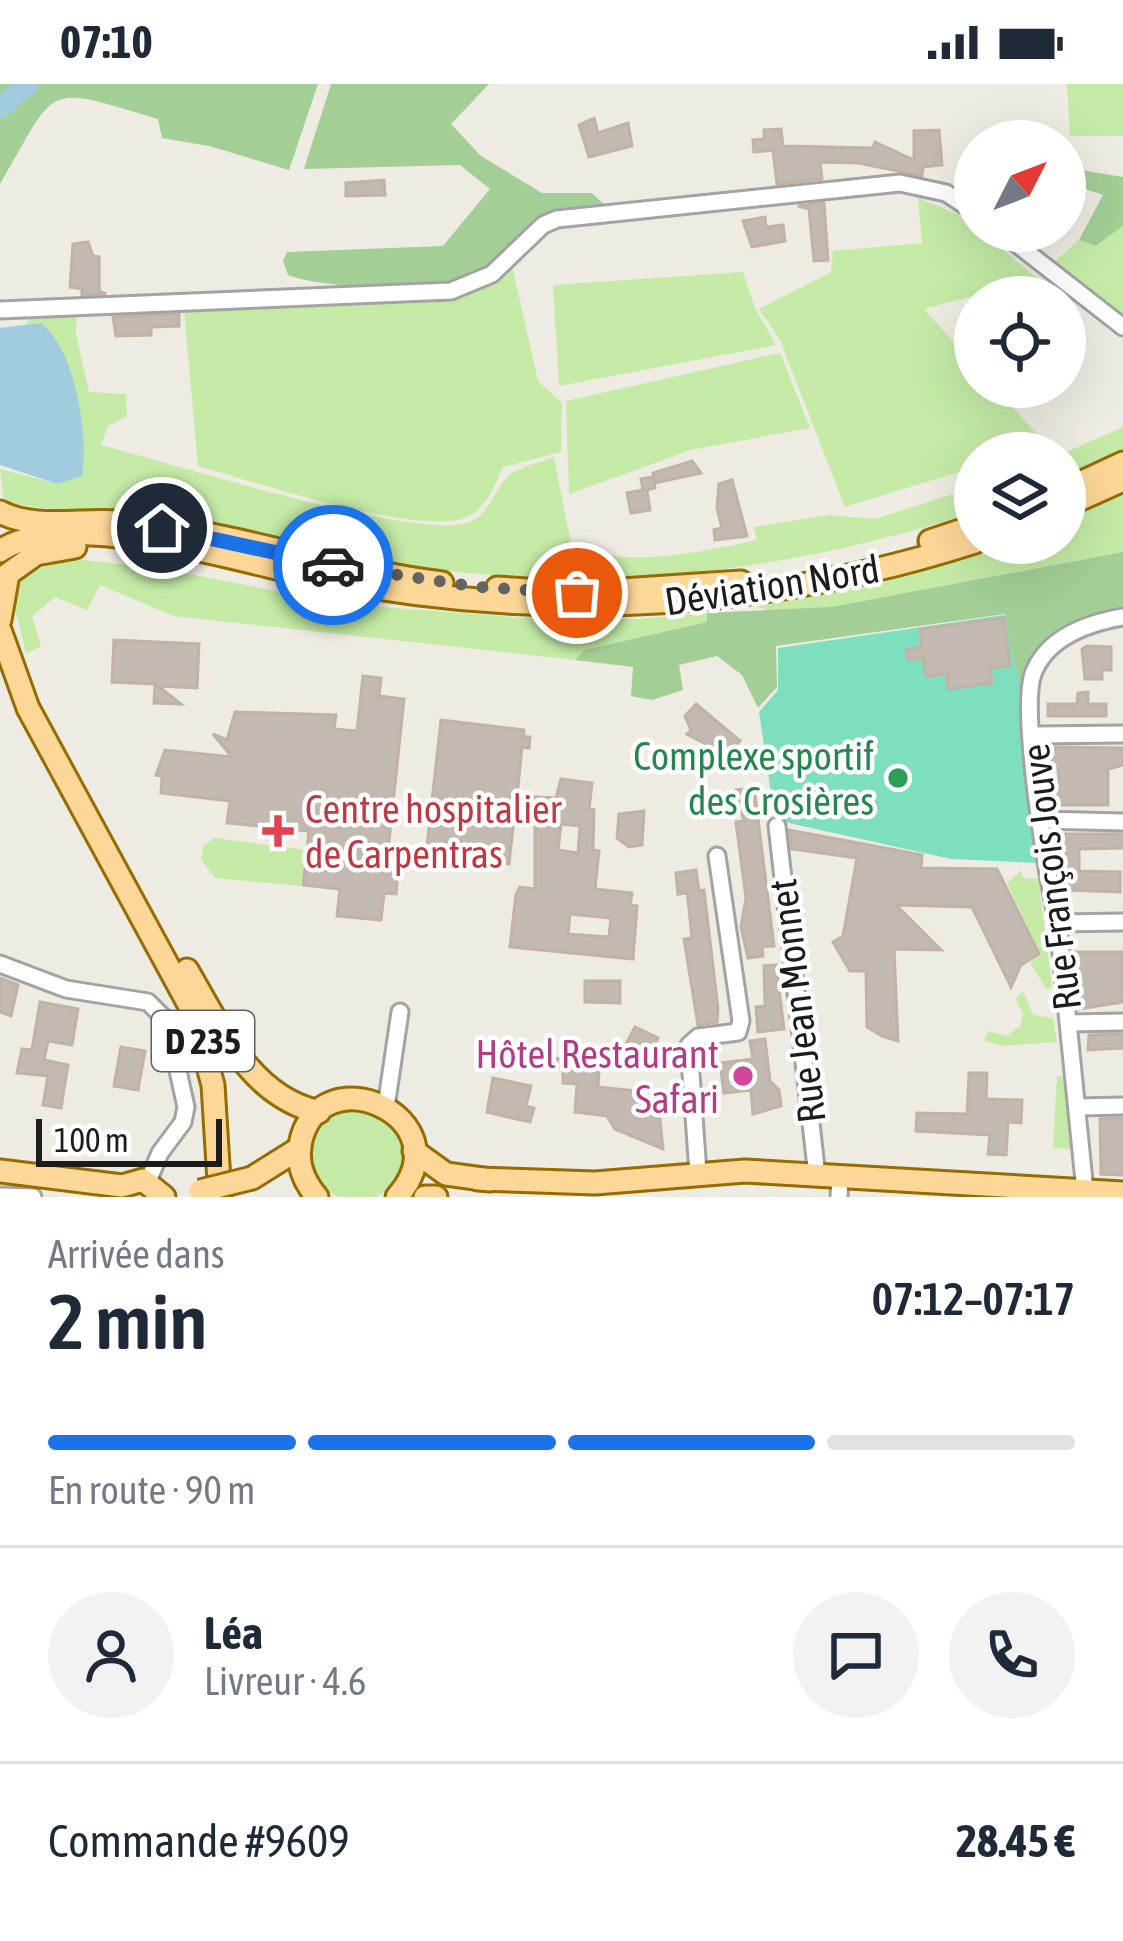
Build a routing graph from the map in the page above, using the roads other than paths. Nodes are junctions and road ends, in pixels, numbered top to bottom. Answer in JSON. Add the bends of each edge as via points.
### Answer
{"nodes":[{"id":1,"x":954,"y":199,"type":"edge"},
{"id":2,"x":1027,"y":252,"type":"edge"},
{"id":3,"x":0,"y":310,"type":"edge"},
{"id":4,"x":1123,"y":327,"type":"edge"},
{"id":5,"x":1123,"y":463,"type":"edge"},
{"id":6,"x":1086,"y":480,"type":"edge"},
{"id":7,"x":1123,"y":480,"type":"edge"},
{"id":8,"x":1086,"y":497,"type":"edge"},
{"id":9,"x":0,"y":512,"type":"edge"},
{"id":10,"x":954,"y":532,"type":"edge"},
{"id":11,"x":115,"y":537,"type":"junction"},
{"id":12,"x":8,"y":546,"type":"edge"},
{"id":13,"x":954,"y":547,"type":"edge"},
{"id":14,"x":1123,"y":617,"type":"edge"},
{"id":15,"x":0,"y":620,"type":"edge"},
{"id":16,"x":0,"y":630,"type":"edge"},
{"id":17,"x":0,"y":657,"type":"edge"},
{"id":18,"x":19,"y":688,"type":"junction"},
{"id":19,"x":1123,"y":734,"type":"edge"},
{"id":20,"x":1034,"y":735,"type":"junction"},
{"id":21,"x":1041,"y":820,"type":"junction"},
{"id":22,"x":1123,"y":822,"type":"edge"},
{"id":23,"x":777,"y":826,"type":"dead end"},
{"id":24,"x":717,"y":856,"type":"dead end"},
{"id":25,"x":1123,"y":922,"type":"edge"},
{"id":26,"x":1058,"y":923,"type":"junction"},
{"id":27,"x":148,"y":924,"type":"junction"},
{"id":28,"x":0,"y":964,"type":"edge"},
{"id":29,"x":400,"y":1012,"type":"dead end"},
{"id":30,"x":1123,"y":1022,"type":"edge"},
{"id":31,"x":1069,"y":1023,"type":"junction"},
{"id":32,"x":1123,"y":1106,"type":"edge"},
{"id":33,"x":386,"y":1107,"type":"junction"},
{"id":34,"x":1078,"y":1107,"type":"junction"},
{"id":35,"x":319,"y":1112,"type":"junction"},
{"id":36,"x":300,"y":1148,"type":"junction"},
{"id":37,"x":414,"y":1151,"type":"junction"},
{"id":38,"x":0,"y":1172,"type":"edge"},
{"id":39,"x":698,"y":1173,"type":"junction"},
{"id":40,"x":255,"y":1178,"type":"junction"},
{"id":41,"x":478,"y":1179,"type":"junction"},
{"id":42,"x":60,"y":1184,"type":"edge"},
{"id":43,"x":832,"y":1184,"type":"edge"},
{"id":44,"x":157,"y":1189,"type":"edge"},
{"id":45,"x":657,"y":1189,"type":"edge"},
{"id":46,"x":311,"y":1190,"type":"edge"},
{"id":47,"x":118,"y":1191,"type":"edge"},
{"id":48,"x":1085,"y":1191,"type":"junction"},
{"id":49,"x":1123,"y":1193,"type":"edge"},
{"id":50,"x":201,"y":1194,"type":"edge"},
{"id":51,"x":0,"y":1196,"type":"edge"},
{"id":52,"x":33,"y":1197,"type":"edge"},
{"id":53,"x":98,"y":1197,"type":"edge"},
{"id":54,"x":397,"y":1197,"type":"edge"},
{"id":55,"x":425,"y":1197,"type":"edge"},
{"id":56,"x":436,"y":1197,"type":"edge"},
{"id":57,"x":595,"y":1197,"type":"edge"}],
"edges":[{"from":1,"to":3,"type":"street","via":[[900,183],[557,219],[492,274],[451,290]]},
{"from":2,"to":4,"type":"street"},
{"from":5,"to":6,"type":"main road"},
{"from":7,"to":8,"type":"main road"},
{"from":9,"to":10,"type":"main road","name":"Déviation Nord","via":[[204,535],[374,575],[577,593],[802,572]]},
{"from":11,"to":12,"type":"main road","name":"Déviation Nord"},
{"from":11,"to":13,"type":"main road","name":"Déviation Nord","via":[[406,594],[547,607],[790,589]]},
{"from":11,"to":15,"type":"main road","via":[[20,562],[2,584]]},
{"from":14,"to":20,"type":"street","name":"Rue François Jouve","via":[[1075,631],[1042,658],[1030,687]]},
{"from":16,"to":18,"type":"main road"},
{"from":17,"to":18,"type":"main road"},
{"from":18,"to":27,"type":"main road","number":"D 235"},
{"from":19,"to":20,"type":"street"},
{"from":20,"to":21,"type":"street","name":"Rue François Jouve"},
{"from":21,"to":22,"type":"street"},
{"from":21,"to":26,"type":"street","name":"Rue François Jouve"},
{"from":23,"to":43,"type":"street","name":"Rue Jean Monnet"},
{"from":24,"to":39,"type":"street","via":[[741,1022],[738,1032],[689,1045]]},
{"from":25,"to":26,"type":"street"},
{"from":26,"to":31,"type":"street","name":"Rue François Jouve"},
{"from":27,"to":35,"type":"main road","via":[[172,946],[259,1080],[281,1101]]},
{"from":27,"to":50,"type":"main road","number":"D 235","via":[[193,1012],[209,1064]]},
{"from":28,"to":44,"type":"street","via":[[66,989],[148,1002],[167,1021],[186,1107],[160,1153]]},
{"from":29,"to":33,"type":"street"},
{"from":30,"to":31,"type":"street"},
{"from":31,"to":34,"type":"street","name":"Rue François Jouve"},
{"from":32,"to":34,"type":"street"},
{"from":33,"to":35,"type":"main road","via":[[349,1099]]},
{"from":33,"to":37,"type":"main road","via":[[406,1126]]},
{"from":34,"to":48,"type":"street","name":"Rue François Jouve"},
{"from":35,"to":36,"type":"main road"},
{"from":36,"to":40,"type":"main road"},
{"from":36,"to":46,"type":"main road"},
{"from":37,"to":41,"type":"main road","via":[[446,1174]]},
{"from":37,"to":54,"type":"main road"},
{"from":38,"to":42,"type":"main road"},
{"from":39,"to":41,"type":"main road","via":[[595,1183]]},
{"from":39,"to":43,"type":"main road"},
{"from":39,"to":45,"type":"main road"},
{"from":40,"to":46,"type":"main road"},
{"from":40,"to":50,"type":"main road","bridge":true},
{"from":41,"to":57,"type":"main road"},
{"from":42,"to":47,"type":"main road"},
{"from":42,"to":53,"type":"main road"},
{"from":43,"to":48,"type":"main road"},
{"from":44,"to":47,"type":"main road"},
{"from":44,"to":50,"type":"main road"},
{"from":45,"to":57,"type":"main road"},
{"from":48,"to":49,"type":"main road"},
{"from":51,"to":52,"type":"street"},
{"from":55,"to":56,"type":"main road"}]}
